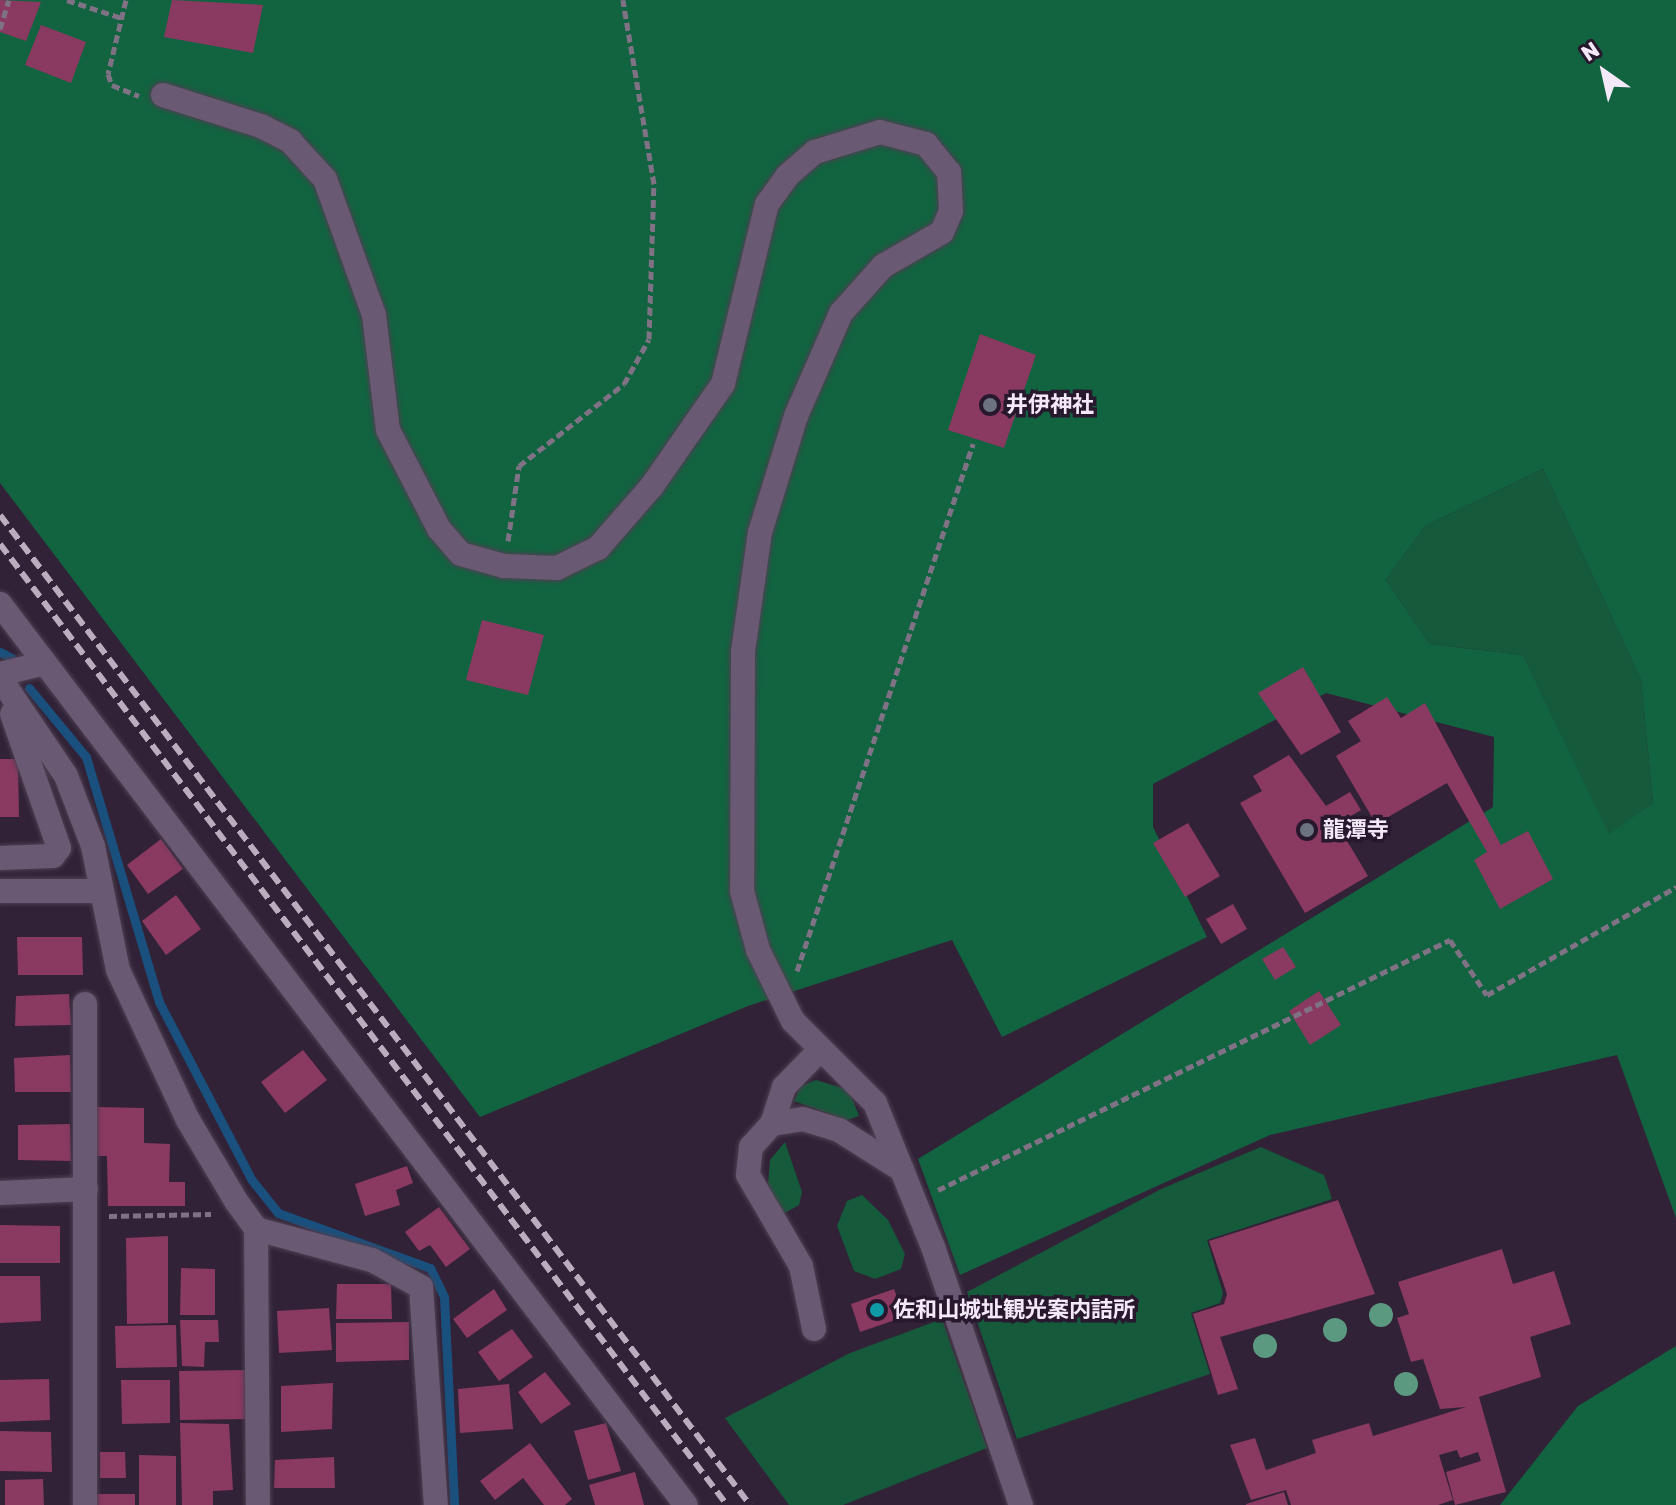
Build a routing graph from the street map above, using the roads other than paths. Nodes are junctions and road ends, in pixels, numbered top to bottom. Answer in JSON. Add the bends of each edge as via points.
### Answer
{"nodes":[{"id":1,"x":163,"y":95,"type":"road end"},
{"id":2,"x":0,"y":604,"type":"edge"},
{"id":3,"x":45,"y":663,"type":"junction"},
{"id":4,"x":0,"y":678,"type":"edge"},
{"id":5,"x":0,"y":858,"type":"edge"},
{"id":6,"x":0,"y":891,"type":"edge"},
{"id":7,"x":98,"y":891,"type":"junction"},
{"id":8,"x":85,"y":1004,"type":"dead end"},
{"id":9,"x":817,"y":1053,"type":"junction"},
{"id":10,"x":772,"y":1124,"type":"junction"},
{"id":11,"x":902,"y":1170,"type":"junction"},
{"id":12,"x":86,"y":1189,"type":"junction"},
{"id":13,"x":0,"y":1193,"type":"edge"},
{"id":14,"x":256,"y":1229,"type":"junction"},
{"id":15,"x":814,"y":1329,"type":"dead end"},
{"id":16,"x":85,"y":1505,"type":"edge"},
{"id":17,"x":258,"y":1505,"type":"edge"},
{"id":18,"x":436,"y":1505,"type":"edge"},
{"id":19,"x":686,"y":1505,"type":"edge"},
{"id":20,"x":1021,"y":1505,"type":"edge"}],
"edges":[{"from":1,"to":9,"type":"street","via":[[261,126],[290,141],[325,179],[374,315],[388,430],[439,529],[461,554],[504,566],[557,568],[598,548],[652,486],[723,384],[767,204],[787,176],[850,137],[880,132],[926,144],[949,172],[951,211],[942,232],[883,266],[841,313],[796,416],[760,532],[743,652],[742,891],[758,950]]},
{"from":2,"to":3,"type":"street"},
{"from":3,"to":4,"type":"street"},
{"from":3,"to":19,"type":"street"},
{"from":4,"to":5,"type":"street","via":[[59,848],[53,856]]},
{"from":4,"to":7,"type":"street","via":[[66,776],[93,846]]},
{"from":6,"to":7,"type":"street"},
{"from":7,"to":14,"type":"street","via":[[118,970],[157,1058]]},
{"from":8,"to":12,"type":"street"},
{"from":9,"to":10,"type":"street","via":[[784,1087]]},
{"from":9,"to":11,"type":"street","via":[[853,1076],[875,1103]]},
{"from":10,"to":11,"type":"street","via":[[803,1119],[839,1130]]},
{"from":10,"to":15,"type":"street","via":[[751,1147],[748,1175],[801,1266]]},
{"from":11,"to":20,"type":"street"},
{"from":12,"to":13,"type":"street"},
{"from":12,"to":16,"type":"street"},
{"from":14,"to":17,"type":"street"},
{"from":14,"to":18,"type":"street","via":[[372,1260],[421,1287]]}]}
